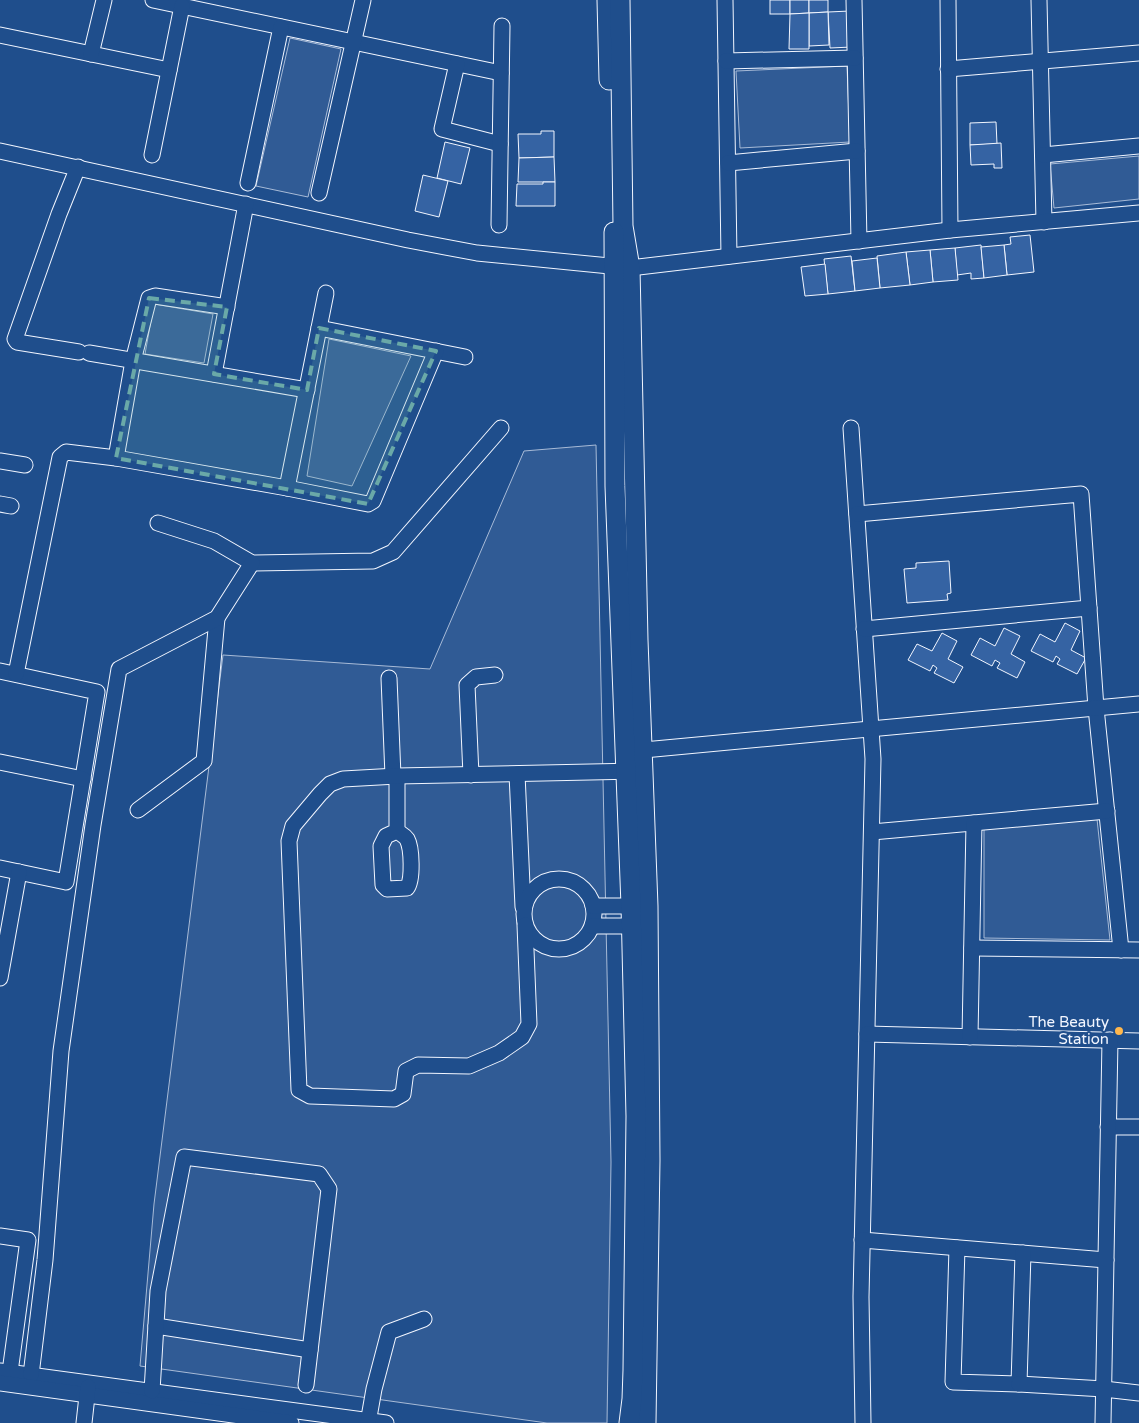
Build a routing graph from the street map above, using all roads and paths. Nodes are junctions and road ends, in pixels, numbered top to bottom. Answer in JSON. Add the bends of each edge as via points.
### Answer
{"nodes":[{"id":1,"x":104,"y":0,"type":"edge"},
{"id":2,"x":153,"y":0,"type":"edge"},
{"id":3,"x":362,"y":0,"type":"edge"},
{"id":4,"x":607,"y":0,"type":"edge"},
{"id":5,"x":620,"y":0,"type":"edge"},
{"id":6,"x":725,"y":0,"type":"edge"},
{"id":7,"x":854,"y":0,"type":"edge"},
{"id":8,"x":948,"y":0,"type":"edge"},
{"id":9,"x":1039,"y":0,"type":"edge"},
{"id":10,"x":182,"y":6,"type":"junction"},
{"id":11,"x":502,"y":26,"type":"dead end"},
{"id":12,"x":281,"y":27,"type":"junction"},
{"id":13,"x":0,"y":35,"type":"edge"},
{"id":14,"x":354,"y":42,"type":"junction"},
{"id":15,"x":1139,"y":53,"type":"edge"},
{"id":16,"x":91,"y":54,"type":"junction"},
{"id":17,"x":855,"y":58,"type":"junction"},
{"id":18,"x":726,"y":61,"type":"junction"},
{"id":19,"x":1041,"y":61,"type":"junction"},
{"id":20,"x":457,"y":64,"type":"junction"},
{"id":21,"x":948,"y":69,"type":"junction"},
{"id":22,"x":169,"y":70,"type":"junction"},
{"id":23,"x":501,"y":73,"type":"junction"},
{"id":24,"x":500,"y":144,"type":"junction"},
{"id":25,"x":1139,"y":146,"type":"edge"},
{"id":26,"x":0,"y":151,"type":"edge"},
{"id":27,"x":857,"y":151,"type":"junction"},
{"id":28,"x":152,"y":155,"type":"dead end"},
{"id":29,"x":1043,"y":155,"type":"junction"},
{"id":30,"x":728,"y":163,"type":"junction"},
{"id":31,"x":78,"y":168,"type":"junction"},
{"id":32,"x":248,"y":183,"type":"dead end"},
{"id":33,"x":319,"y":193,"type":"dead end"},
{"id":34,"x":246,"y":204,"type":"junction"},
{"id":35,"x":1139,"y":213,"type":"edge"},
{"id":36,"x":1044,"y":222,"type":"junction"},
{"id":37,"x":499,"y":225,"type":"dead end"},
{"id":38,"x":950,"y":230,"type":"junction"},
{"id":39,"x":859,"y":241,"type":"junction"},
{"id":40,"x":730,"y":256,"type":"junction"},
{"id":41,"x":622,"y":267,"type":"junction"},
{"id":42,"x":326,"y":293,"type":"dead end"},
{"id":43,"x":227,"y":307,"type":"junction"},
{"id":44,"x":319,"y":328,"type":"junction"},
{"id":45,"x":436,"y":351,"type":"junction"},
{"id":46,"x":465,"y":357,"type":"dead end"},
{"id":47,"x":133,"y":361,"type":"junction"},
{"id":48,"x":214,"y":374,"type":"junction"},
{"id":49,"x":307,"y":390,"type":"junction"},
{"id":50,"x":501,"y":428,"type":"dead end"},
{"id":51,"x":851,"y":428,"type":"dead end"},
{"id":52,"x":116,"y":458,"type":"junction"},
{"id":53,"x":0,"y":461,"type":"edge"},
{"id":54,"x":25,"y":465,"type":"dead end"},
{"id":55,"x":287,"y":488,"type":"junction"},
{"id":56,"x":857,"y":514,"type":"junction"},
{"id":57,"x":158,"y":523,"type":"dead end"},
{"id":58,"x":252,"y":563,"type":"junction"},
{"id":59,"x":1089,"y":608,"type":"junction"},
{"id":60,"x":217,"y":618,"type":"junction"},
{"id":61,"x":864,"y":629,"type":"junction"},
{"id":62,"x":0,"y":671,"type":"edge"},
{"id":63,"x":16,"y":674,"type":"junction"},
{"id":64,"x":495,"y":675,"type":"dead end"},
{"id":65,"x":389,"y":678,"type":"dead end"},
{"id":66,"x":1139,"y":704,"type":"edge"},
{"id":67,"x":1096,"y":708,"type":"junction"},
{"id":68,"x":871,"y":729,"type":"junction"},
{"id":69,"x":634,"y":752,"type":"junction"},
{"id":70,"x":0,"y":762,"type":"edge"},
{"id":71,"x":635,"y":771,"type":"junction"},
{"id":72,"x":517,"y":774,"type":"junction"},
{"id":73,"x":471,"y":775,"type":"junction"},
{"id":74,"x":395,"y":776,"type":"junction"},
{"id":75,"x":83,"y":779,"type":"junction"},
{"id":76,"x":138,"y":810,"type":"dead end"},
{"id":77,"x":1107,"y":811,"type":"junction"},
{"id":78,"x":974,"y":822,"type":"junction"},
{"id":79,"x":397,"y":831,"type":"dead end"},
{"id":80,"x":872,"y":832,"type":"junction"},
{"id":81,"x":0,"y":868,"type":"edge"},
{"id":82,"x":19,"y":872,"type":"junction"},
{"id":83,"x":593,"y":906,"type":"junction"},
{"id":84,"x":639,"y":906,"type":"junction"},
{"id":85,"x":524,"y":919,"type":"junction"},
{"id":86,"x":592,"y":926,"type":"junction"},
{"id":87,"x":640,"y":926,"type":"junction"},
{"id":88,"x":972,"y":948,"type":"junction"},
{"id":89,"x":1121,"y":950,"type":"junction"},
{"id":90,"x":1139,"y":950,"type":"edge"},
{"id":91,"x":0,"y":978,"type":"edge"},
{"id":92,"x":867,"y":1034,"type":"junction"},
{"id":93,"x":970,"y":1036,"type":"junction"},
{"id":94,"x":1110,"y":1040,"type":"junction"},
{"id":95,"x":1139,"y":1041,"type":"edge"},
{"id":96,"x":1139,"y":1126,"type":"edge"},
{"id":97,"x":1108,"y":1127,"type":"junction"},
{"id":98,"x":0,"y":1236,"type":"edge"},
{"id":99,"x":862,"y":1240,"type":"junction"},
{"id":100,"x":957,"y":1248,"type":"junction"},
{"id":101,"x":1023,"y":1253,"type":"junction"},
{"id":102,"x":1106,"y":1260,"type":"junction"},
{"id":103,"x":424,"y":1319,"type":"dead end"},
{"id":104,"x":156,"y":1326,"type":"junction"},
{"id":105,"x":310,"y":1350,"type":"junction"},
{"id":106,"x":31,"y":1375,"type":"junction"},
{"id":107,"x":3,"y":1376,"type":"edge"},
{"id":108,"x":1019,"y":1384,"type":"junction"},
{"id":109,"x":306,"y":1385,"type":"dead end"},
{"id":110,"x":88,"y":1389,"type":"junction"},
{"id":111,"x":1104,"y":1389,"type":"junction"},
{"id":112,"x":152,"y":1391,"type":"junction"},
{"id":113,"x":1139,"y":1393,"type":"edge"},
{"id":114,"x":218,"y":1412,"type":"edge"},
{"id":115,"x":289,"y":1419,"type":"edge"},
{"id":116,"x":368,"y":1422,"type":"edge"},
{"id":117,"x":84,"y":1423,"type":"edge"},
{"id":118,"x":386,"y":1423,"type":"edge"},
{"id":119,"x":629,"y":1423,"type":"edge"},
{"id":120,"x":646,"y":1423,"type":"edge"},
{"id":121,"x":863,"y":1423,"type":"edge"},
{"id":122,"x":1104,"y":1423,"type":"edge"}],
"edges":[{"from":1,"to":16,"type":"street"},
{"from":2,"to":10,"type":"street"},
{"from":3,"to":14,"type":"street"},
{"from":4,"to":41,"type":"main road"},
{"from":5,"to":41,"type":"main road"},
{"from":6,"to":18,"type":"street"},
{"from":7,"to":17,"type":"street"},
{"from":8,"to":21,"type":"street"},
{"from":9,"to":19,"type":"street"},
{"from":10,"to":12,"type":"street"},
{"from":10,"to":22,"type":"street"},
{"from":11,"to":23,"type":"street"},
{"from":12,"to":14,"type":"street"},
{"from":12,"to":32,"type":"street"},
{"from":13,"to":16,"type":"street"},
{"from":14,"to":20,"type":"street"},
{"from":14,"to":33,"type":"street"},
{"from":15,"to":19,"type":"street"},
{"from":16,"to":22,"type":"street"},
{"from":17,"to":18,"type":"street"},
{"from":17,"to":27,"type":"street"},
{"from":18,"to":30,"type":"street"},
{"from":19,"to":21,"type":"street"},
{"from":19,"to":29,"type":"street"},
{"from":20,"to":23,"type":"street"},
{"from":20,"to":24,"type":"street","via":[[442,129]]},
{"from":21,"to":38,"type":"street"},
{"from":22,"to":28,"type":"street"},
{"from":23,"to":24,"type":"street"},
{"from":24,"to":37,"type":"street"},
{"from":25,"to":29,"type":"street"},
{"from":26,"to":31,"type":"street"},
{"from":27,"to":30,"type":"street"},
{"from":27,"to":39,"type":"street"},
{"from":29,"to":36,"type":"street"},
{"from":30,"to":40,"type":"street"},
{"from":31,"to":34,"type":"street"},
{"from":31,"to":47,"type":"street","via":[[58,214],[15,339],[17,342]]},
{"from":34,"to":41,"type":"street","via":[[477,253]]},
{"from":34,"to":43,"type":"street"},
{"from":35,"to":36,"type":"street"},
{"from":36,"to":38,"type":"street"},
{"from":38,"to":39,"type":"street"},
{"from":39,"to":40,"type":"street"},
{"from":40,"to":41,"type":"street"},
{"from":41,"to":69,"type":"main road","via":[[615,486]]},
{"from":42,"to":44,"type":"street"},
{"from":43,"to":47,"type":"street","via":[[152,296],[148,300]]},
{"from":43,"to":48,"type":"street"},
{"from":44,"to":45,"type":"street"},
{"from":44,"to":49,"type":"street"},
{"from":45,"to":46,"type":"street"},
{"from":45,"to":55,"type":"street","via":[[371,503]]},
{"from":47,"to":48,"type":"street"},
{"from":47,"to":52,"type":"street"},
{"from":48,"to":49,"type":"street"},
{"from":49,"to":55,"type":"street"},
{"from":50,"to":58,"type":"street","via":[[393,552],[373,561]]},
{"from":51,"to":56,"type":"street"},
{"from":52,"to":55,"type":"street"},
{"from":52,"to":63,"type":"street","via":[[66,452],[60,457]]},
{"from":53,"to":54,"type":"street"},
{"from":56,"to":59,"type":"street","via":[[1082,494]]},
{"from":56,"to":61,"type":"street"},
{"from":57,"to":58,"type":"street","via":[[214,540]]},
{"from":58,"to":60,"type":"street"},
{"from":59,"to":61,"type":"street"},
{"from":59,"to":67,"type":"street"},
{"from":60,"to":76,"type":"street","via":[[204,761]]},
{"from":60,"to":106,"type":"street","via":[[119,670],[61,1051],[45,1260]]},
{"from":61,"to":68,"type":"street"},
{"from":62,"to":63,"type":"street"},
{"from":63,"to":75,"type":"street","via":[[98,692]]},
{"from":64,"to":73,"type":"street","via":[[476,677],[466,685]]},
{"from":65,"to":74,"type":"street"},
{"from":66,"to":67,"type":"street"},
{"from":67,"to":68,"type":"street"},
{"from":67,"to":77,"type":"street"},
{"from":68,"to":69,"type":"street"},
{"from":68,"to":80,"type":"street"},
{"from":69,"to":71,"type":"main road"},
{"from":70,"to":75,"type":"street"},
{"from":71,"to":72,"type":"street"},
{"from":71,"to":84,"type":"main road"},
{"from":72,"to":73,"type":"street"},
{"from":72,"to":85,"type":"street"},
{"from":73,"to":74,"type":"street"},
{"from":74,"to":79,"type":"street"},
{"from":74,"to":85,"type":"street","via":[[343,779],[330,784],[293,826],[289,840],[299,1090],[310,1096],[394,1099],[403,1094],[406,1071],[418,1064],[469,1066],[499,1053],[522,1037],[530,1024]]},
{"from":75,"to":82,"type":"street","via":[[66,882]]},
{"from":77,"to":78,"type":"street"},
{"from":77,"to":89,"type":"street"},
{"from":78,"to":80,"type":"street"},
{"from":78,"to":88,"type":"street"},
{"from":80,"to":92,"type":"street"},
{"from":81,"to":82,"type":"street"},
{"from":82,"to":91,"type":"street"},
{"from":83,"to":84,"type":"street"},
{"from":83,"to":85,"type":"street","via":[[591,898],[575,882],[553,879],[533,890],[526,901]]},
{"from":83,"to":86,"type":"street"},
{"from":84,"to":87,"type":"main road"},
{"from":85,"to":86,"type":"street","via":[[531,936],[551,949],[574,946],[584,940]]},
{"from":86,"to":87,"type":"street"},
{"from":87,"to":119,"type":"main road","via":[[633,1370]]},
{"from":87,"to":120,"type":"main road","via":[[650,1160]]},
{"from":88,"to":89,"type":"street"},
{"from":88,"to":93,"type":"street"},
{"from":89,"to":90,"type":"street"},
{"from":92,"to":93,"type":"street"},
{"from":92,"to":99,"type":"street"},
{"from":93,"to":94,"type":"street"},
{"from":94,"to":95,"type":"street"},
{"from":94,"to":97,"type":"street"},
{"from":96,"to":97,"type":"street"},
{"from":97,"to":102,"type":"street"},
{"from":98,"to":107,"type":"street","via":[[28,1240]]},
{"from":99,"to":100,"type":"street"},
{"from":99,"to":121,"type":"street"},
{"from":100,"to":101,"type":"street"},
{"from":100,"to":108,"type":"street","via":[[953,1382]]},
{"from":101,"to":102,"type":"street"},
{"from":101,"to":108,"type":"street"},
{"from":102,"to":111,"type":"street"},
{"from":103,"to":116,"type":"street","via":[[389,1332]]},
{"from":104,"to":105,"type":"street"},
{"from":104,"to":105,"type":"street","via":[[158,1291],[184,1157],[319,1174],[330,1189]]},
{"from":104,"to":112,"type":"street"},
{"from":105,"to":109,"type":"street"},
{"from":106,"to":107,"type":"street"},
{"from":106,"to":110,"type":"street"},
{"from":107,"to":110,"type":"street"},
{"from":108,"to":111,"type":"street"},
{"from":110,"to":112,"type":"street"},
{"from":110,"to":114,"type":"street"},
{"from":110,"to":117,"type":"street"},
{"from":111,"to":113,"type":"street"},
{"from":111,"to":122,"type":"street"},
{"from":112,"to":114,"type":"street"},
{"from":114,"to":115,"type":"street"},
{"from":115,"to":116,"type":"street"},
{"from":116,"to":118,"type":"street"}]}
